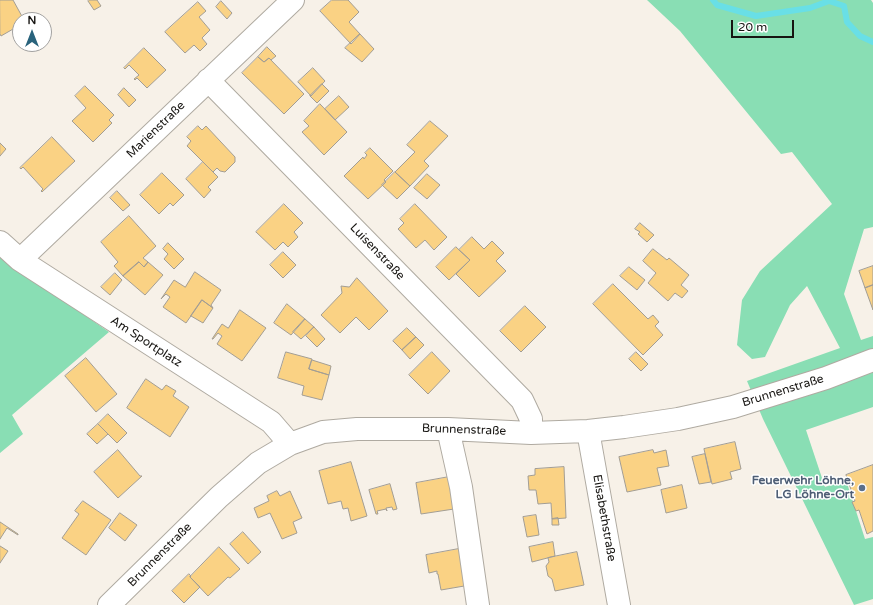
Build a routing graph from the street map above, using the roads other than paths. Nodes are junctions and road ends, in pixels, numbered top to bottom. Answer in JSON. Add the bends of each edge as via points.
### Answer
{"nodes":[{"id":1,"x":293,"y":0,"type":"edge"},
{"id":2,"x":208,"y":80,"type":"junction"},
{"id":3,"x":0,"y":242,"type":"edge"},
{"id":4,"x":20,"y":260,"type":"junction"},
{"id":5,"x":873,"y":360,"type":"edge"},
{"id":6,"x":448,"y":429,"type":"junction"},
{"id":7,"x":588,"y":431,"type":"junction"},
{"id":8,"x":531,"y":433,"type":"junction"},
{"id":9,"x":290,"y":444,"type":"junction"},
{"id":10,"x":109,"y":605,"type":"edge"},
{"id":11,"x":478,"y":605,"type":"edge"},
{"id":12,"x":619,"y":605,"type":"edge"}],
"edges":[{"from":1,"to":2,"type":"street","name":"Marienstraße"},
{"from":2,"to":4,"type":"street","name":"Marienstraße"},
{"from":2,"to":8,"type":"street","name":"Luisenstraße","via":[[522,400],[531,419]]},
{"from":3,"to":4,"type":"street","name":"Am Sportplatz"},
{"from":4,"to":9,"type":"street","name":"Am Sportplatz","via":[[271,422]]},
{"from":5,"to":7,"type":"street","name":"Brunnenstraße","via":[[826,378],[733,407],[678,419]]},
{"from":6,"to":8,"type":"street","name":"Brunnenstraße"},
{"from":6,"to":9,"type":"street","name":"Brunnenstraße","via":[[357,429],[323,432]]},
{"from":6,"to":11,"type":"street","via":[[461,487]]},
{"from":7,"to":8,"type":"street","name":"Brunnenstraße"},
{"from":7,"to":12,"type":"street","name":"Elisabethstraße"},
{"from":9,"to":10,"type":"street","name":"Brunnenstraße","via":[[258,463],[219,497]]}]}
